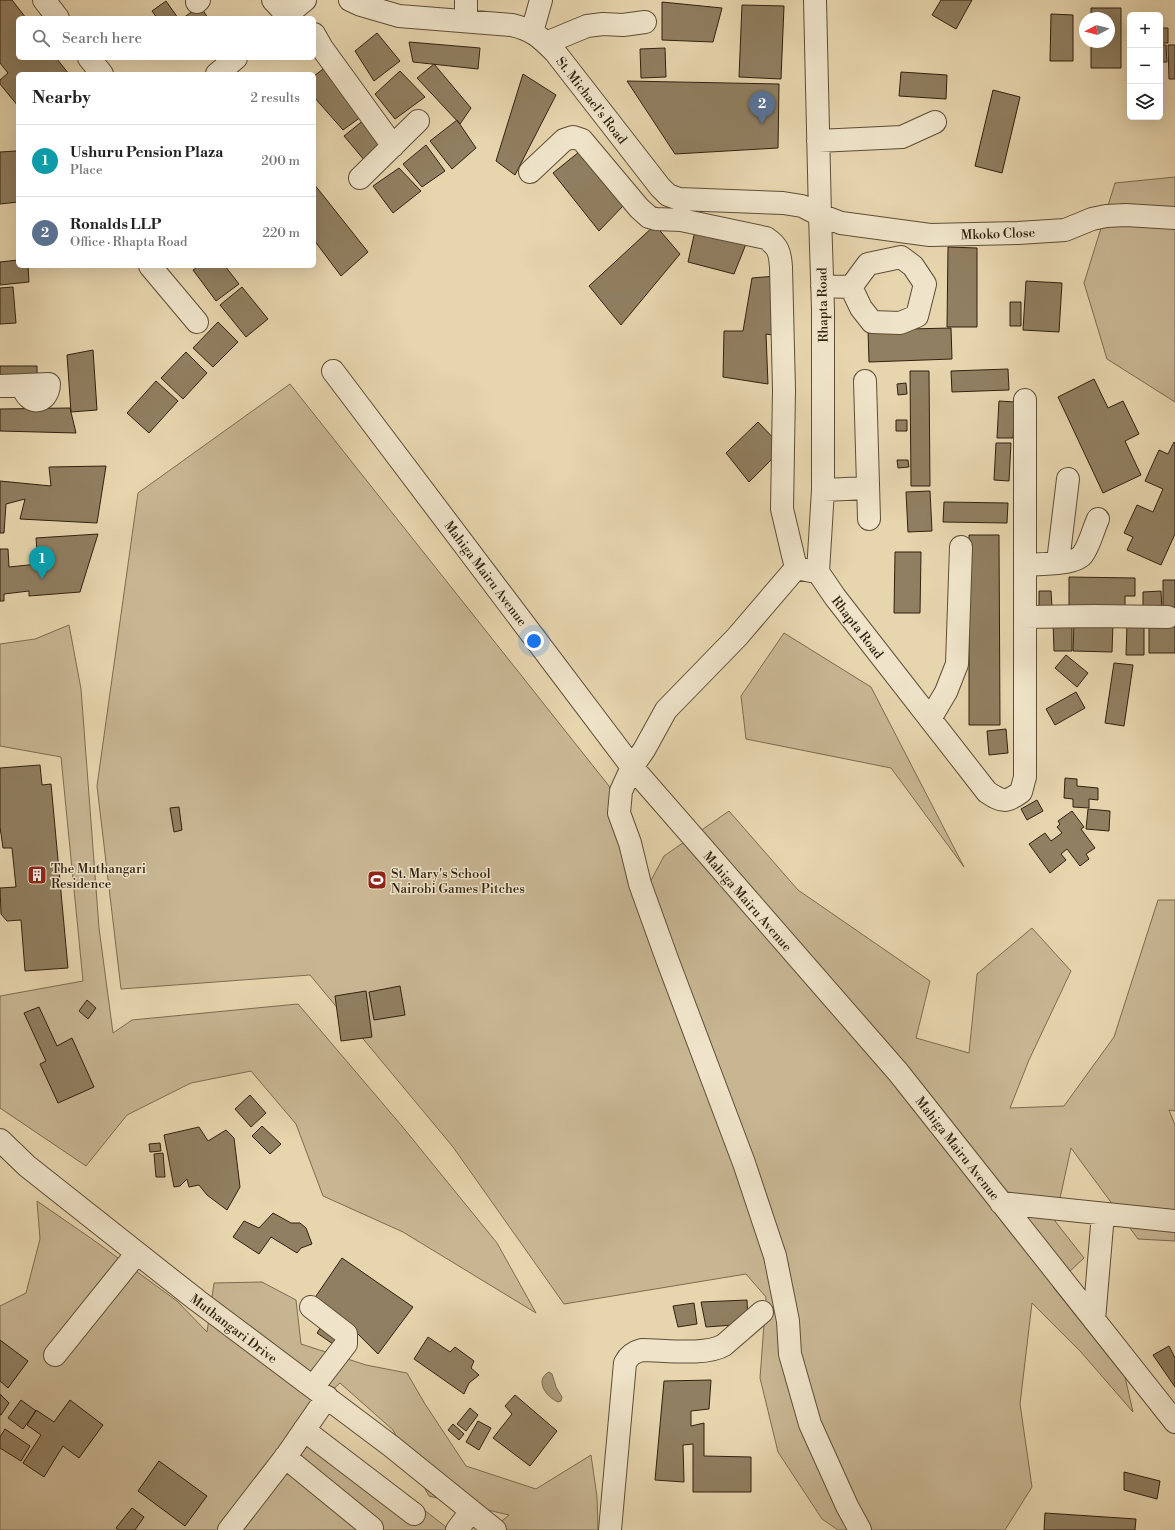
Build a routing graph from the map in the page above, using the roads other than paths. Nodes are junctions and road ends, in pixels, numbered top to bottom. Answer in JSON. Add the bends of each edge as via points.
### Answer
{"nodes":[{"id":1,"x":44,"y":0,"type":"edge"},
{"id":2,"x":350,"y":0,"type":"edge"},
{"id":3,"x":541,"y":0,"type":"edge"},
{"id":4,"x":816,"y":0,"type":"edge"},
{"id":5,"x":466,"y":11,"type":"edge"},
{"id":6,"x":56,"y":16,"type":"edge"},
{"id":7,"x":645,"y":22,"type":"dead end"},
{"id":8,"x":316,"y":38,"type":"edge"},
{"id":9,"x":539,"y":38,"type":"junction"},
{"id":10,"x":91,"y":60,"type":"edge"},
{"id":11,"x":234,"y":60,"type":"edge"},
{"id":12,"x":100,"y":72,"type":"edge"},
{"id":13,"x":219,"y":72,"type":"edge"},
{"id":14,"x":418,"y":121,"type":"dead end"},
{"id":15,"x":935,"y":122,"type":"dead end"},
{"id":16,"x":818,"y":141,"type":"junction"},
{"id":17,"x":393,"y":146,"type":"junction"},
{"id":18,"x":530,"y":172,"type":"dead end"},
{"id":19,"x":360,"y":178,"type":"dead end"},
{"id":20,"x":820,"y":215,"type":"junction"},
{"id":21,"x":1175,"y":218,"type":"edge"},
{"id":22,"x":152,"y":268,"type":"edge"},
{"id":23,"x":822,"y":286,"type":"junction"},
{"id":24,"x":851,"y":287,"type":"dead end"},
{"id":25,"x":197,"y":322,"type":"dead end"},
{"id":26,"x":333,"y":371,"type":"dead end"},
{"id":27,"x":865,"y":382,"type":"dead end"},
{"id":28,"x":0,"y":386,"type":"edge"},
{"id":29,"x":23,"y":386,"type":"dead end"},
{"id":30,"x":1025,"y":400,"type":"dead end"},
{"id":31,"x":1068,"y":479,"type":"dead end"},
{"id":32,"x":868,"y":488,"type":"junction"},
{"id":33,"x":823,"y":490,"type":"junction"},
{"id":34,"x":869,"y":519,"type":"dead end"},
{"id":35,"x":1098,"y":519,"type":"dead end"},
{"id":36,"x":961,"y":548,"type":"dead end"},
{"id":37,"x":1058,"y":562,"type":"junction"},
{"id":38,"x":1025,"y":565,"type":"junction"},
{"id":39,"x":796,"y":568,"type":"junction"},
{"id":40,"x":818,"y":572,"type":"junction"},
{"id":41,"x":1025,"y":617,"type":"junction"},
{"id":42,"x":1168,"y":617,"type":"dead end"},
{"id":43,"x":930,"y":719,"type":"junction"},
{"id":44,"x":632,"y":767,"type":"junction"},
{"id":45,"x":0,"y":1140,"type":"edge"},
{"id":46,"x":1001,"y":1203,"type":"junction"},
{"id":47,"x":1104,"y":1214,"type":"junction"},
{"id":48,"x":1175,"y":1221,"type":"edge"},
{"id":49,"x":137,"y":1253,"type":"junction"},
{"id":50,"x":311,"y":1307,"type":"dead end"},
{"id":51,"x":762,"y":1312,"type":"dead end"},
{"id":52,"x":1094,"y":1320,"type":"junction"},
{"id":53,"x":55,"y":1355,"type":"dead end"},
{"id":54,"x":320,"y":1392,"type":"junction"},
{"id":55,"x":1175,"y":1422,"type":"edge"},
{"id":56,"x":304,"y":1430,"type":"junction"},
{"id":57,"x":286,"y":1457,"type":"junction"},
{"id":58,"x":471,"y":1511,"type":"junction"},
{"id":59,"x":414,"y":1514,"type":"dead end"},
{"id":60,"x":244,"y":1522,"type":"edge"},
{"id":61,"x":372,"y":1528,"type":"dead end"},
{"id":62,"x":229,"y":1530,"type":"edge"},
{"id":63,"x":457,"y":1530,"type":"edge"},
{"id":64,"x":495,"y":1530,"type":"edge"},
{"id":65,"x":610,"y":1530,"type":"edge"},
{"id":66,"x":860,"y":1530,"type":"edge"}],
"edges":[{"from":1,"to":6,"type":"street"},
{"from":2,"to":5,"type":"street","name":"St. Michael's Road","via":[[399,16]]},
{"from":3,"to":9,"type":"street"},
{"from":4,"to":16,"type":"street","name":"Rhapta Road"},
{"from":5,"to":9,"type":"street","name":"St. Michael's Road","via":[[527,29]]},
{"from":7,"to":9,"type":"street","via":[[588,26]]},
{"from":8,"to":17,"type":"street"},
{"from":9,"to":20,"type":"street","name":"St. Michael's Road","via":[[555,52],[668,195],[679,200],[783,203],[802,206]]},
{"from":10,"to":12,"type":"street"},
{"from":11,"to":13,"type":"street"},
{"from":14,"to":17,"type":"street"},
{"from":15,"to":16,"type":"street","via":[[902,137]]},
{"from":16,"to":20,"type":"street","name":"Rhapta Road"},
{"from":17,"to":19,"type":"street"},
{"from":18,"to":39,"type":"street","via":[[564,140],[573,137],[582,140],[638,208],[650,217],[681,220],[766,238],[774,243],[780,255],[781,267],[784,390],[782,509]]},
{"from":20,"to":21,"type":"street","name":"Mkoko Close","via":[[841,223],[930,235],[1065,230],[1092,218],[1106,216]]},
{"from":20,"to":23,"type":"street","name":"Rhapta Road"},
{"from":22,"to":25,"type":"street"},
{"from":23,"to":24,"type":"street"},
{"from":23,"to":33,"type":"street","name":"Rhapta Road"},
{"from":26,"to":44,"type":"street","name":"Mahiga Mairu Avenue"},
{"from":27,"to":32,"type":"street"},
{"from":28,"to":29,"type":"street"},
{"from":30,"to":38,"type":"street","name":"Rhapta Road"},
{"from":31,"to":37,"type":"street"},
{"from":32,"to":33,"type":"street"},
{"from":32,"to":34,"type":"street"},
{"from":33,"to":40,"type":"street","name":"Rhapta Road"},
{"from":35,"to":37,"type":"street","via":[[1083,555],[1069,562]]},
{"from":36,"to":43,"type":"street","via":[[957,664],[946,692]]},
{"from":37,"to":38,"type":"street"},
{"from":38,"to":41,"type":"street","name":"Rhapta Road"},
{"from":39,"to":40,"type":"street"},
{"from":39,"to":44,"type":"street","via":[[737,637],[666,710]]},
{"from":40,"to":43,"type":"street","name":"Rhapta Road"},
{"from":41,"to":42,"type":"street"},
{"from":41,"to":43,"type":"street","name":"Rhapta Road","via":[[1025,777],[1021,792],[1011,799],[998,799],[987,792]]},
{"from":44,"to":46,"type":"street","name":"Mahiga Mairu Avenue","via":[[898,1072]]},
{"from":44,"to":66,"type":"street","via":[[621,791],[619,814],[666,959],[744,1163],[775,1256],[788,1321],[790,1354],[810,1424]]},
{"from":45,"to":49,"type":"street","name":"Muthangari Drive","via":[[27,1166]]},
{"from":46,"to":47,"type":"street"},
{"from":46,"to":52,"type":"street","name":"Mahiga Mairu Avenue"},
{"from":47,"to":48,"type":"street"},
{"from":47,"to":52,"type":"street"},
{"from":49,"to":53,"type":"street"},
{"from":49,"to":54,"type":"street","name":"Muthangari Drive"},
{"from":50,"to":54,"type":"street","via":[[346,1334],[346,1344]]},
{"from":51,"to":65,"type":"street","via":[[717,1350],[642,1350],[629,1356],[625,1363]]},
{"from":52,"to":55,"type":"street","name":"Mahiga Mairu Avenue"},
{"from":54,"to":56,"type":"street"},
{"from":54,"to":58,"type":"street","name":"Muthangari Drive"},
{"from":56,"to":57,"type":"street"},
{"from":56,"to":59,"type":"street"},
{"from":57,"to":60,"type":"street","via":[[254,1496]]},
{"from":57,"to":61,"type":"street"},
{"from":58,"to":63,"type":"street"},
{"from":58,"to":64,"type":"street","name":"Muthangari Drive"},
{"from":60,"to":62,"type":"street"}]}
